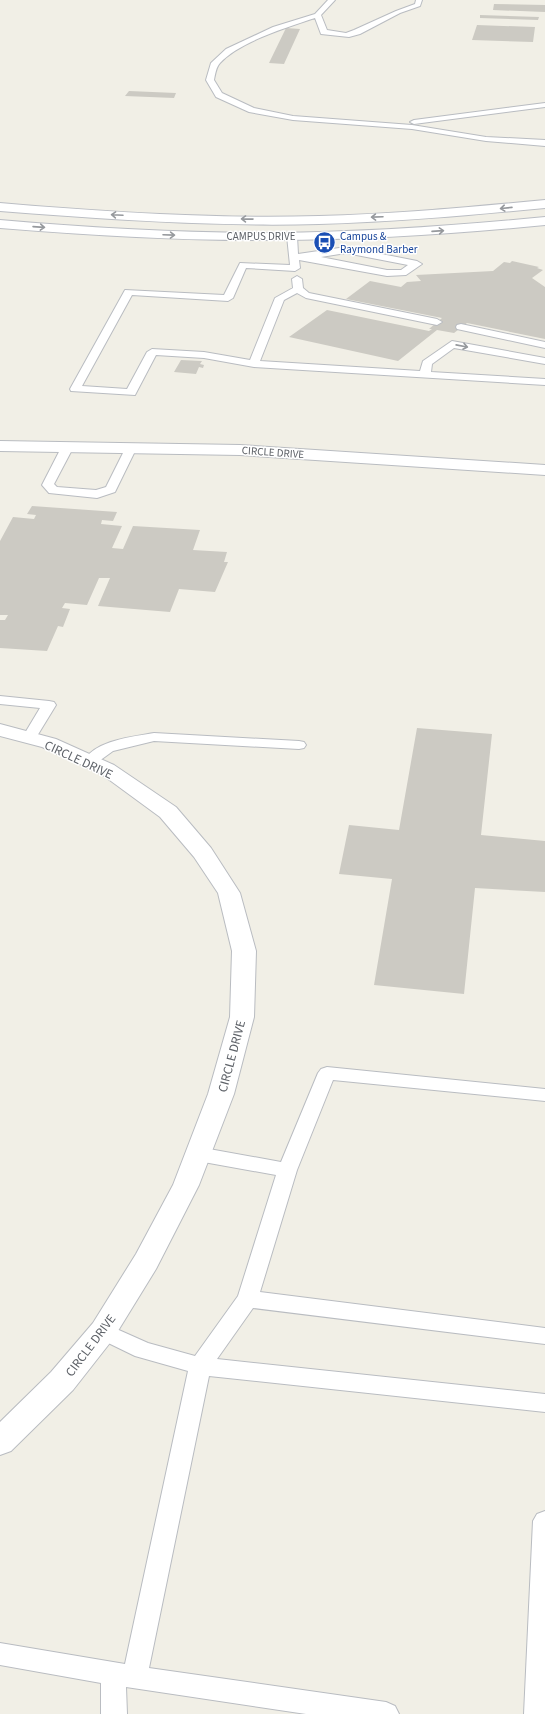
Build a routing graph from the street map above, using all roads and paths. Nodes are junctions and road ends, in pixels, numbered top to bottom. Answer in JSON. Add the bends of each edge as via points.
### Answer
{"nodes":[{"id":1,"x":332,"y":0,"type":"edge"},
{"id":2,"x":419,"y":0,"type":"edge"},
{"id":3,"x":317,"y":15,"type":"junction"},
{"id":4,"x":545,"y":105,"type":"edge"},
{"id":5,"x":388,"y":126,"type":"junction"},
{"id":6,"x":545,"y":144,"type":"edge"},
{"id":7,"x":545,"y":204,"type":"edge"},
{"id":8,"x":0,"y":207,"type":"edge"},
{"id":9,"x":545,"y":221,"type":"edge"},
{"id":10,"x":0,"y":224,"type":"edge"},
{"id":11,"x":292,"y":236,"type":"junction"},
{"id":12,"x":298,"y":260,"type":"junction"},
{"id":13,"x":298,"y":289,"type":"junction"},
{"id":14,"x":437,"y":322,"type":"dead end"},
{"id":15,"x":462,"y":327,"type":"dead end"},
{"id":16,"x":545,"y":345,"type":"edge"},
{"id":17,"x":545,"y":361,"type":"edge"},
{"id":18,"x":254,"y":364,"type":"junction"},
{"id":19,"x":425,"y":375,"type":"junction"},
{"id":20,"x":545,"y":382,"type":"edge"},
{"id":21,"x":0,"y":446,"type":"edge"},
{"id":22,"x":68,"y":446,"type":"junction"},
{"id":23,"x":131,"y":447,"type":"junction"},
{"id":24,"x":545,"y":470,"type":"edge"},
{"id":25,"x":0,"y":700,"type":"edge"},
{"id":26,"x":0,"y":730,"type":"edge"},
{"id":27,"x":29,"y":738,"type":"junction"},
{"id":28,"x":299,"y":745,"type":"dead end"},
{"id":29,"x":90,"y":761,"type":"junction"},
{"id":30,"x":545,"y":1094,"type":"edge"},
{"id":31,"x":198,"y":1154,"type":"junction"},
{"id":32,"x":287,"y":1170,"type":"junction"},
{"id":33,"x":248,"y":1300,"type":"junction"},
{"id":34,"x":103,"y":1331,"type":"junction"},
{"id":35,"x":545,"y":1336,"type":"edge"},
{"id":36,"x":200,"y":1366,"type":"junction"},
{"id":37,"x":545,"y":1403,"type":"edge"},
{"id":38,"x":0,"y":1442,"type":"edge"},
{"id":39,"x":545,"y":1521,"type":"edge"},
{"id":40,"x":0,"y":1654,"type":"edge"},
{"id":41,"x":124,"y":1675,"type":"junction"},
{"id":42,"x":114,"y":1714,"type":"edge"},
{"id":43,"x":386,"y":1714,"type":"edge"},
{"id":44,"x":537,"y":1714,"type":"edge"}],
"edges":[{"from":1,"to":3,"type":"lane"},
{"from":2,"to":3,"type":"lane","via":[[418,5],[346,35],[324,32]]},
{"from":3,"to":5,"type":"lane","via":[[276,29],[229,50],[215,62],[210,80],[219,95],[252,110],[293,118]]},
{"from":4,"to":5,"type":"lane"},
{"from":5,"to":6,"type":"lane"},
{"from":7,"to":8,"type":"main road","name":"CAMPUS DRIVE","one_way":true,"via":[[408,216],[275,220],[147,217]]},
{"from":11,"to":9,"type":"main road","name":"CAMPUS DRIVE","one_way":true,"via":[[414,233]]},
{"from":10,"to":11,"type":"main road","name":"CAMPUS DRIVE","one_way":true,"via":[[152,234]]},
{"from":11,"to":12,"type":"lane"},
{"from":12,"to":12,"type":"lane","via":[[387,273],[403,273],[417,264],[346,250]]},
{"from":12,"to":13,"type":"lane"},
{"from":12,"to":18,"type":"lane","via":[[243,265],[228,298],[129,292],[75,390],[131,393],[152,352],[204,355]]},
{"from":13,"to":14,"type":"lane","via":[[306,296]]},
{"from":13,"to":18,"type":"lane","via":[[280,298]]},
{"from":15,"to":16,"type":"lane"},
{"from":19,"to":17,"type":"lane","one_way":true,"via":[[427,363],[452,344]]},
{"from":18,"to":19,"type":"lane"},
{"from":19,"to":20,"type":"lane"},
{"from":21,"to":22,"type":"main road","name":"CIRCLE DRIVE"},
{"from":22,"to":23,"type":"main road","name":"CIRCLE DRIVE"},
{"from":22,"to":23,"type":"lane","via":[[48,485],[53,490],[97,494],[111,489]]},
{"from":23,"to":24,"type":"main road","name":"CIRCLE DRIVE","via":[[240,450]]},
{"from":25,"to":27,"type":"lane","via":[[49,705]]},
{"from":26,"to":27,"type":"main road","name":"CIRCLE DRIVE"},
{"from":27,"to":29,"type":"main road","name":"CIRCLE DRIVE","via":[[49,743]]},
{"from":28,"to":29,"type":"lane","via":[[154,737],[108,748]]},
{"from":29,"to":31,"type":"main road","name":"CIRCLE DRIVE","via":[[107,769],[168,812],[203,853],[228,893],[244,951],[242,1017],[221,1094]]},
{"from":30,"to":32,"type":"lane","via":[[327,1073]]},
{"from":31,"to":32,"type":"lane"},
{"from":31,"to":34,"type":"main road","name":"CIRCLE DRIVE","via":[[186,1185],[146,1261]]},
{"from":32,"to":33,"type":"lane"},
{"from":33,"to":35,"type":"lane"},
{"from":33,"to":36,"type":"lane"},
{"from":34,"to":36,"type":"lane","via":[[143,1350]]},
{"from":34,"to":38,"type":"main road","name":"CIRCLE DRIVE","via":[[62,1381]]},
{"from":36,"to":37,"type":"lane"},
{"from":36,"to":41,"type":"lane"},
{"from":39,"to":44,"type":"lane"},
{"from":40,"to":41,"type":"lane"},
{"from":41,"to":42,"type":"lane"},
{"from":41,"to":43,"type":"lane"}]}
